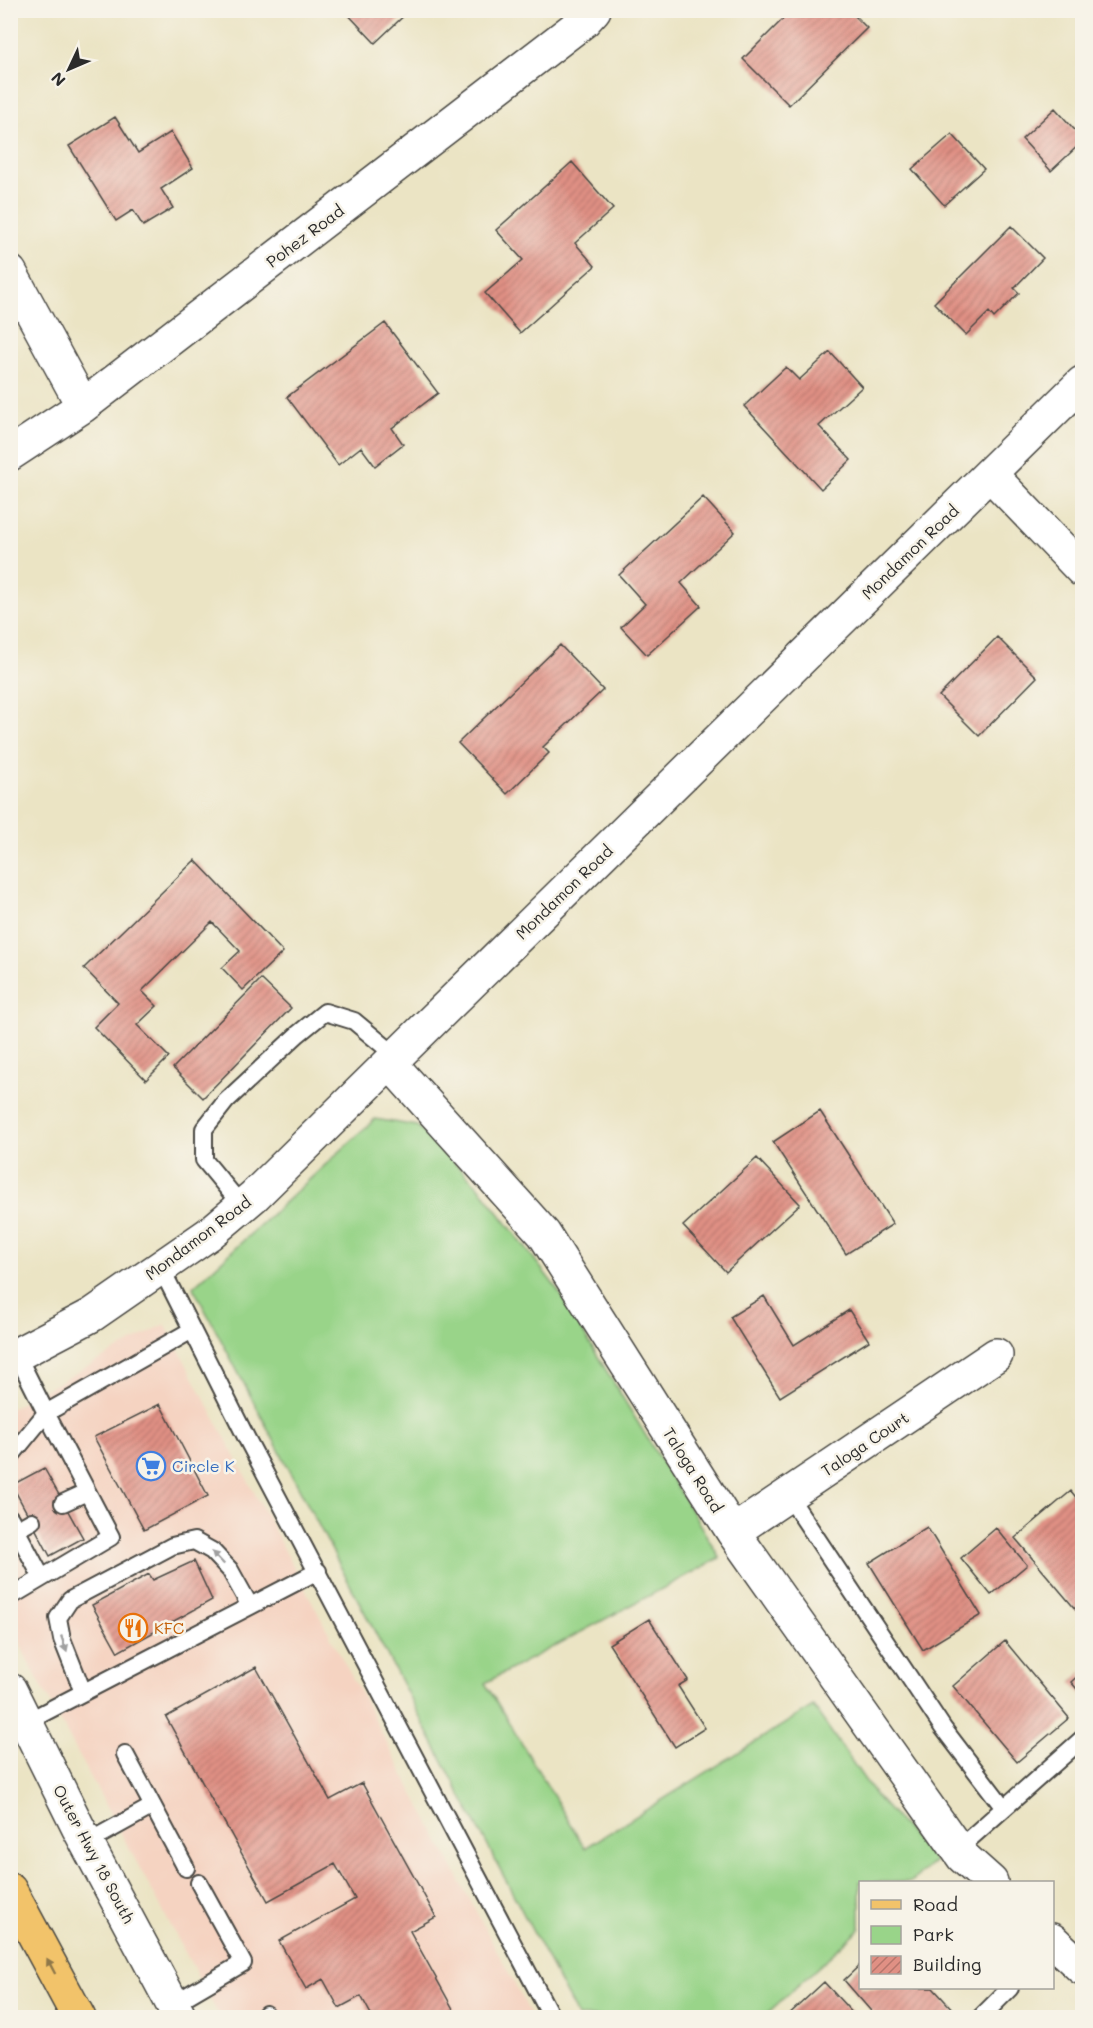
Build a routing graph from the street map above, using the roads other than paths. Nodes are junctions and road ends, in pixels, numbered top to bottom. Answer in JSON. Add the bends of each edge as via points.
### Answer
{"nodes":[{"id":1,"x":594,"y":10,"type":"edge"},
{"id":2,"x":10,"y":272,"type":"edge"},
{"id":3,"x":1083,"y":383,"type":"edge"},
{"id":4,"x":83,"y":406,"type":"junction"},
{"id":5,"x":10,"y":454,"type":"edge"},
{"id":6,"x":990,"y":474,"type":"junction"},
{"id":7,"x":1083,"y":570,"type":"edge"},
{"id":8,"x":393,"y":1060,"type":"junction"},
{"id":9,"x":242,"y":1206,"type":"junction"},
{"id":10,"x":161,"y":1268,"type":"junction"},
{"id":11,"x":192,"y":1330,"type":"junction"},
{"id":12,"x":996,"y":1355,"type":"dead end"},
{"id":13,"x":14,"y":1357,"type":"edge"},
{"id":14,"x":46,"y":1413,"type":"junction"},
{"id":15,"x":10,"y":1457,"type":"edge"},
{"id":16,"x":87,"y":1491,"type":"junction"},
{"id":17,"x":788,"y":1495,"type":"junction"},
{"id":18,"x":63,"y":1503,"type":"dead end"},
{"id":19,"x":32,"y":1521,"type":"dead end"},
{"id":20,"x":13,"y":1524,"type":"edge"},
{"id":21,"x":732,"y":1532,"type":"junction"},
{"id":22,"x":318,"y":1571,"type":"junction"},
{"id":23,"x":42,"y":1578,"type":"junction"},
{"id":24,"x":10,"y":1597,"type":"edge"},
{"id":25,"x":250,"y":1606,"type":"junction"},
{"id":26,"x":10,"y":1690,"type":"edge"},
{"id":27,"x":83,"y":1692,"type":"junction"},
{"id":28,"x":26,"y":1722,"type":"junction"},
{"id":29,"x":1083,"y":1739,"type":"edge"},
{"id":30,"x":125,"y":1754,"type":"dead end"},
{"id":31,"x":153,"y":1806,"type":"junction"},
{"id":32,"x":1004,"y":1808,"type":"junction"},
{"id":33,"x":86,"y":1843,"type":"junction"},
{"id":34,"x":958,"y":1849,"type":"junction"},
{"id":35,"x":186,"y":1868,"type":"dead end"},
{"id":36,"x":990,"y":1881,"type":"edge"},
{"id":37,"x":199,"y":1883,"type":"dead end"},
{"id":38,"x":10,"y":1890,"type":"edge"},
{"id":39,"x":1054,"y":1943,"type":"edge"},
{"id":40,"x":1083,"y":1968,"type":"edge"},
{"id":41,"x":1009,"y":1989,"type":"edge"},
{"id":42,"x":176,"y":2011,"type":"edge"},
{"id":43,"x":79,"y":2018,"type":"edge"},
{"id":44,"x":552,"y":2018,"type":"edge"},
{"id":45,"x":980,"y":2018,"type":"edge"}],
"edges":[{"from":1,"to":4,"type":"street","name":"Pohez Road"},
{"from":2,"to":4,"type":"street"},
{"from":3,"to":6,"type":"street","name":"Mondamon Road"},
{"from":4,"to":5,"type":"street","name":"Pohez Road"},
{"from":6,"to":7,"type":"street"},
{"from":6,"to":8,"type":"street","name":"Mondamon Road"},
{"from":8,"to":9,"type":"street","name":"Mondamon Road"},
{"from":8,"to":9,"type":"lane","via":[[354,1021],[324,1012],[226,1101],[204,1129],[204,1160]]},
{"from":8,"to":21,"type":"street","name":"Taloga Road","via":[[543,1234]]},
{"from":9,"to":10,"type":"street","name":"Mondamon Road"},
{"from":10,"to":11,"type":"lane"},
{"from":10,"to":13,"type":"street","name":"Mondamon Road","via":[[92,1315]]},
{"from":11,"to":14,"type":"lane"},
{"from":11,"to":22,"type":"lane"},
{"from":12,"to":17,"type":"street","name":"Taloga Court"},
{"from":13,"to":14,"type":"lane"},
{"from":14,"to":15,"type":"lane"},
{"from":14,"to":16,"type":"lane"},
{"from":16,"to":18,"type":"lane"},
{"from":16,"to":23,"type":"lane","via":[[111,1537]]},
{"from":17,"to":21,"type":"street","name":"Taloga Court"},
{"from":17,"to":32,"type":"lane","via":[[943,1728]]},
{"from":19,"to":20,"type":"lane"},
{"from":20,"to":23,"type":"lane"},
{"from":21,"to":34,"type":"street","name":"Taloga Road"},
{"from":22,"to":25,"type":"lane"},
{"from":22,"to":44,"type":"lane"},
{"from":23,"to":24,"type":"lane"},
{"from":25,"to":27,"type":"lane"},
{"from":25,"to":27,"type":"lane","one_way":true,"via":[[230,1570],[212,1551],[194,1541],[172,1546],[70,1600],[58,1618]]},
{"from":26,"to":28,"type":"street","name":"Outer Hwy 18 South"},
{"from":27,"to":28,"type":"lane"},
{"from":28,"to":33,"type":"street","name":"Outer Hwy 18 South"},
{"from":29,"to":32,"type":"lane"},
{"from":30,"to":31,"type":"lane"},
{"from":31,"to":33,"type":"lane"},
{"from":31,"to":35,"type":"lane"},
{"from":32,"to":34,"type":"lane"},
{"from":33,"to":42,"type":"street","name":"Outer Hwy 18 South"},
{"from":34,"to":36,"type":"street","name":"Taloga Road"},
{"from":37,"to":42,"type":"lane","via":[[243,1963]]},
{"from":43,"to":38,"type":"main road","one_way":true},
{"from":39,"to":40,"type":"street"},
{"from":41,"to":45,"type":"lane"}]}
